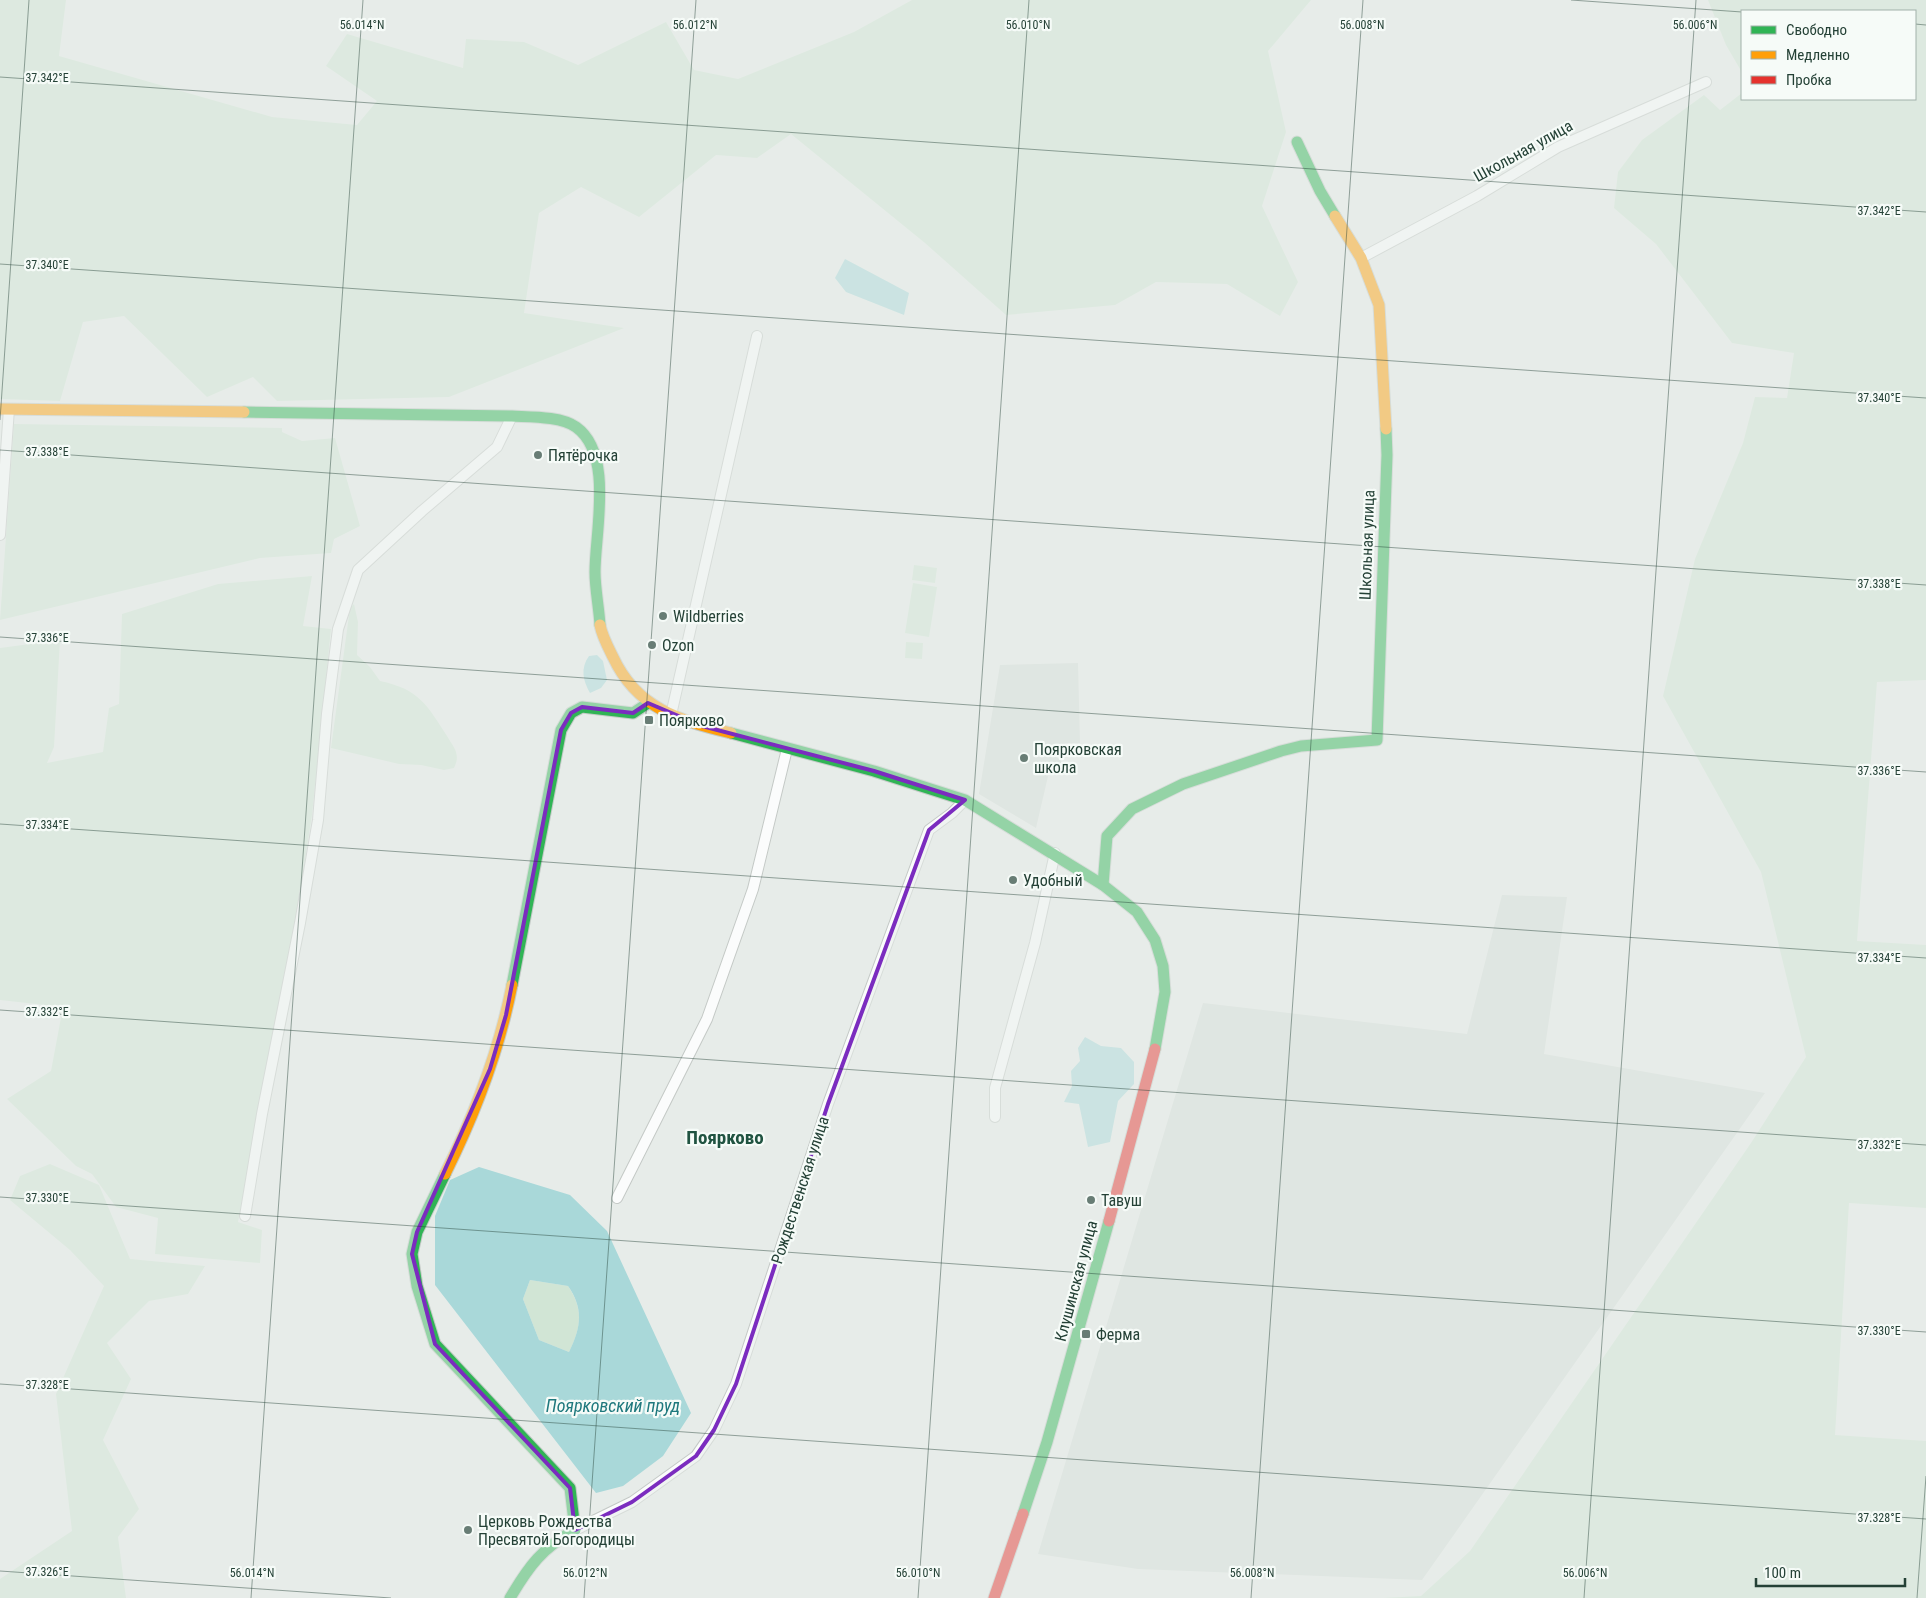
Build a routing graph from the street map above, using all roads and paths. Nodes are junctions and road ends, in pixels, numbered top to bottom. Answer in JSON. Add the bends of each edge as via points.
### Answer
{"nodes":[{"id":1,"x":1706,"y":82,"type":"dead end"},
{"id":2,"x":1297,"y":142,"type":"dead end"},
{"id":3,"x":1361,"y":258,"type":"junction"},
{"id":4,"x":757,"y":336,"type":"dead end"},
{"id":5,"x":4,"y":409,"type":"edge"},
{"id":6,"x":512,"y":416,"type":"junction"},
{"id":7,"x":0,"y":535,"type":"edge"},
{"id":8,"x":648,"y":703,"type":"junction"},
{"id":9,"x":671,"y":715,"type":"junction"},
{"id":10,"x":787,"y":749,"type":"junction"},
{"id":11,"x":965,"y":800,"type":"junction"},
{"id":12,"x":1055,"y":854,"type":"junction"},
{"id":13,"x":1103,"y":885,"type":"junction"},
{"id":14,"x":995,"y":1117,"type":"dead end"},
{"id":15,"x":617,"y":1198,"type":"dead end"},
{"id":16,"x":245,"y":1216,"type":"dead end"},
{"id":17,"x":575,"y":1530,"type":"junction"},
{"id":18,"x":510,"y":1598,"type":"edge"},
{"id":19,"x":994,"y":1598,"type":"edge"}],
"edges":[{"from":1,"to":3,"type":"street","name":"Школьная улица","via":[[1558,147],[1477,196]]},
{"from":2,"to":3,"type":"main road","name":"Школьная улица","via":[[1320,191]]},
{"from":3,"to":13,"type":"main road","name":"Школьная улица","via":[[1379,305],[1387,455],[1377,740],[1301,746],[1281,751],[1184,784],[1132,809],[1107,836]]},
{"from":4,"to":9,"type":"street"},
{"from":5,"to":6,"type":"main road","name":"Клушинская улица"},
{"from":5,"to":7,"type":"street"},
{"from":6,"to":8,"type":"main road","name":"Клушинская улица","via":[[547,418],[575,426],[592,446],[601,490],[595,573],[601,631],[620,672]]},
{"from":6,"to":16,"type":"street","via":[[497,447],[358,570],[338,630],[318,820]]},
{"from":8,"to":9,"type":"main road","name":"Клушинская улица"},
{"from":8,"to":17,"type":"main road","via":[[633,713],[582,707],[571,713],[561,730],[501,1033],[490,1069],[454,1156],[417,1232],[412,1254],[417,1286],[435,1344],[570,1488]]},
{"from":9,"to":10,"type":"main road","name":"Клушинская улица"},
{"from":10,"to":11,"type":"main road","name":"Клушинская улица","via":[[874,771]]},
{"from":10,"to":15,"type":"street","via":[[753,889],[707,1019]]},
{"from":11,"to":12,"type":"main road","name":"Клушинская улица"},
{"from":11,"to":17,"type":"street","name":"Рождественская улица","via":[[929,830],[828,1104],[736,1384],[714,1430],[696,1456],[632,1502]]},
{"from":12,"to":13,"type":"main road","name":"Клушинская улица"},
{"from":12,"to":14,"type":"street","via":[[1035,943],[995,1088]]},
{"from":13,"to":19,"type":"main road","name":"Клушинская улица","via":[[1137,912],[1155,940],[1163,966],[1165,992],[1160,1028],[1050,1434]]},
{"from":17,"to":18,"type":"main road","via":[[552,1542],[532,1560]]}]}
